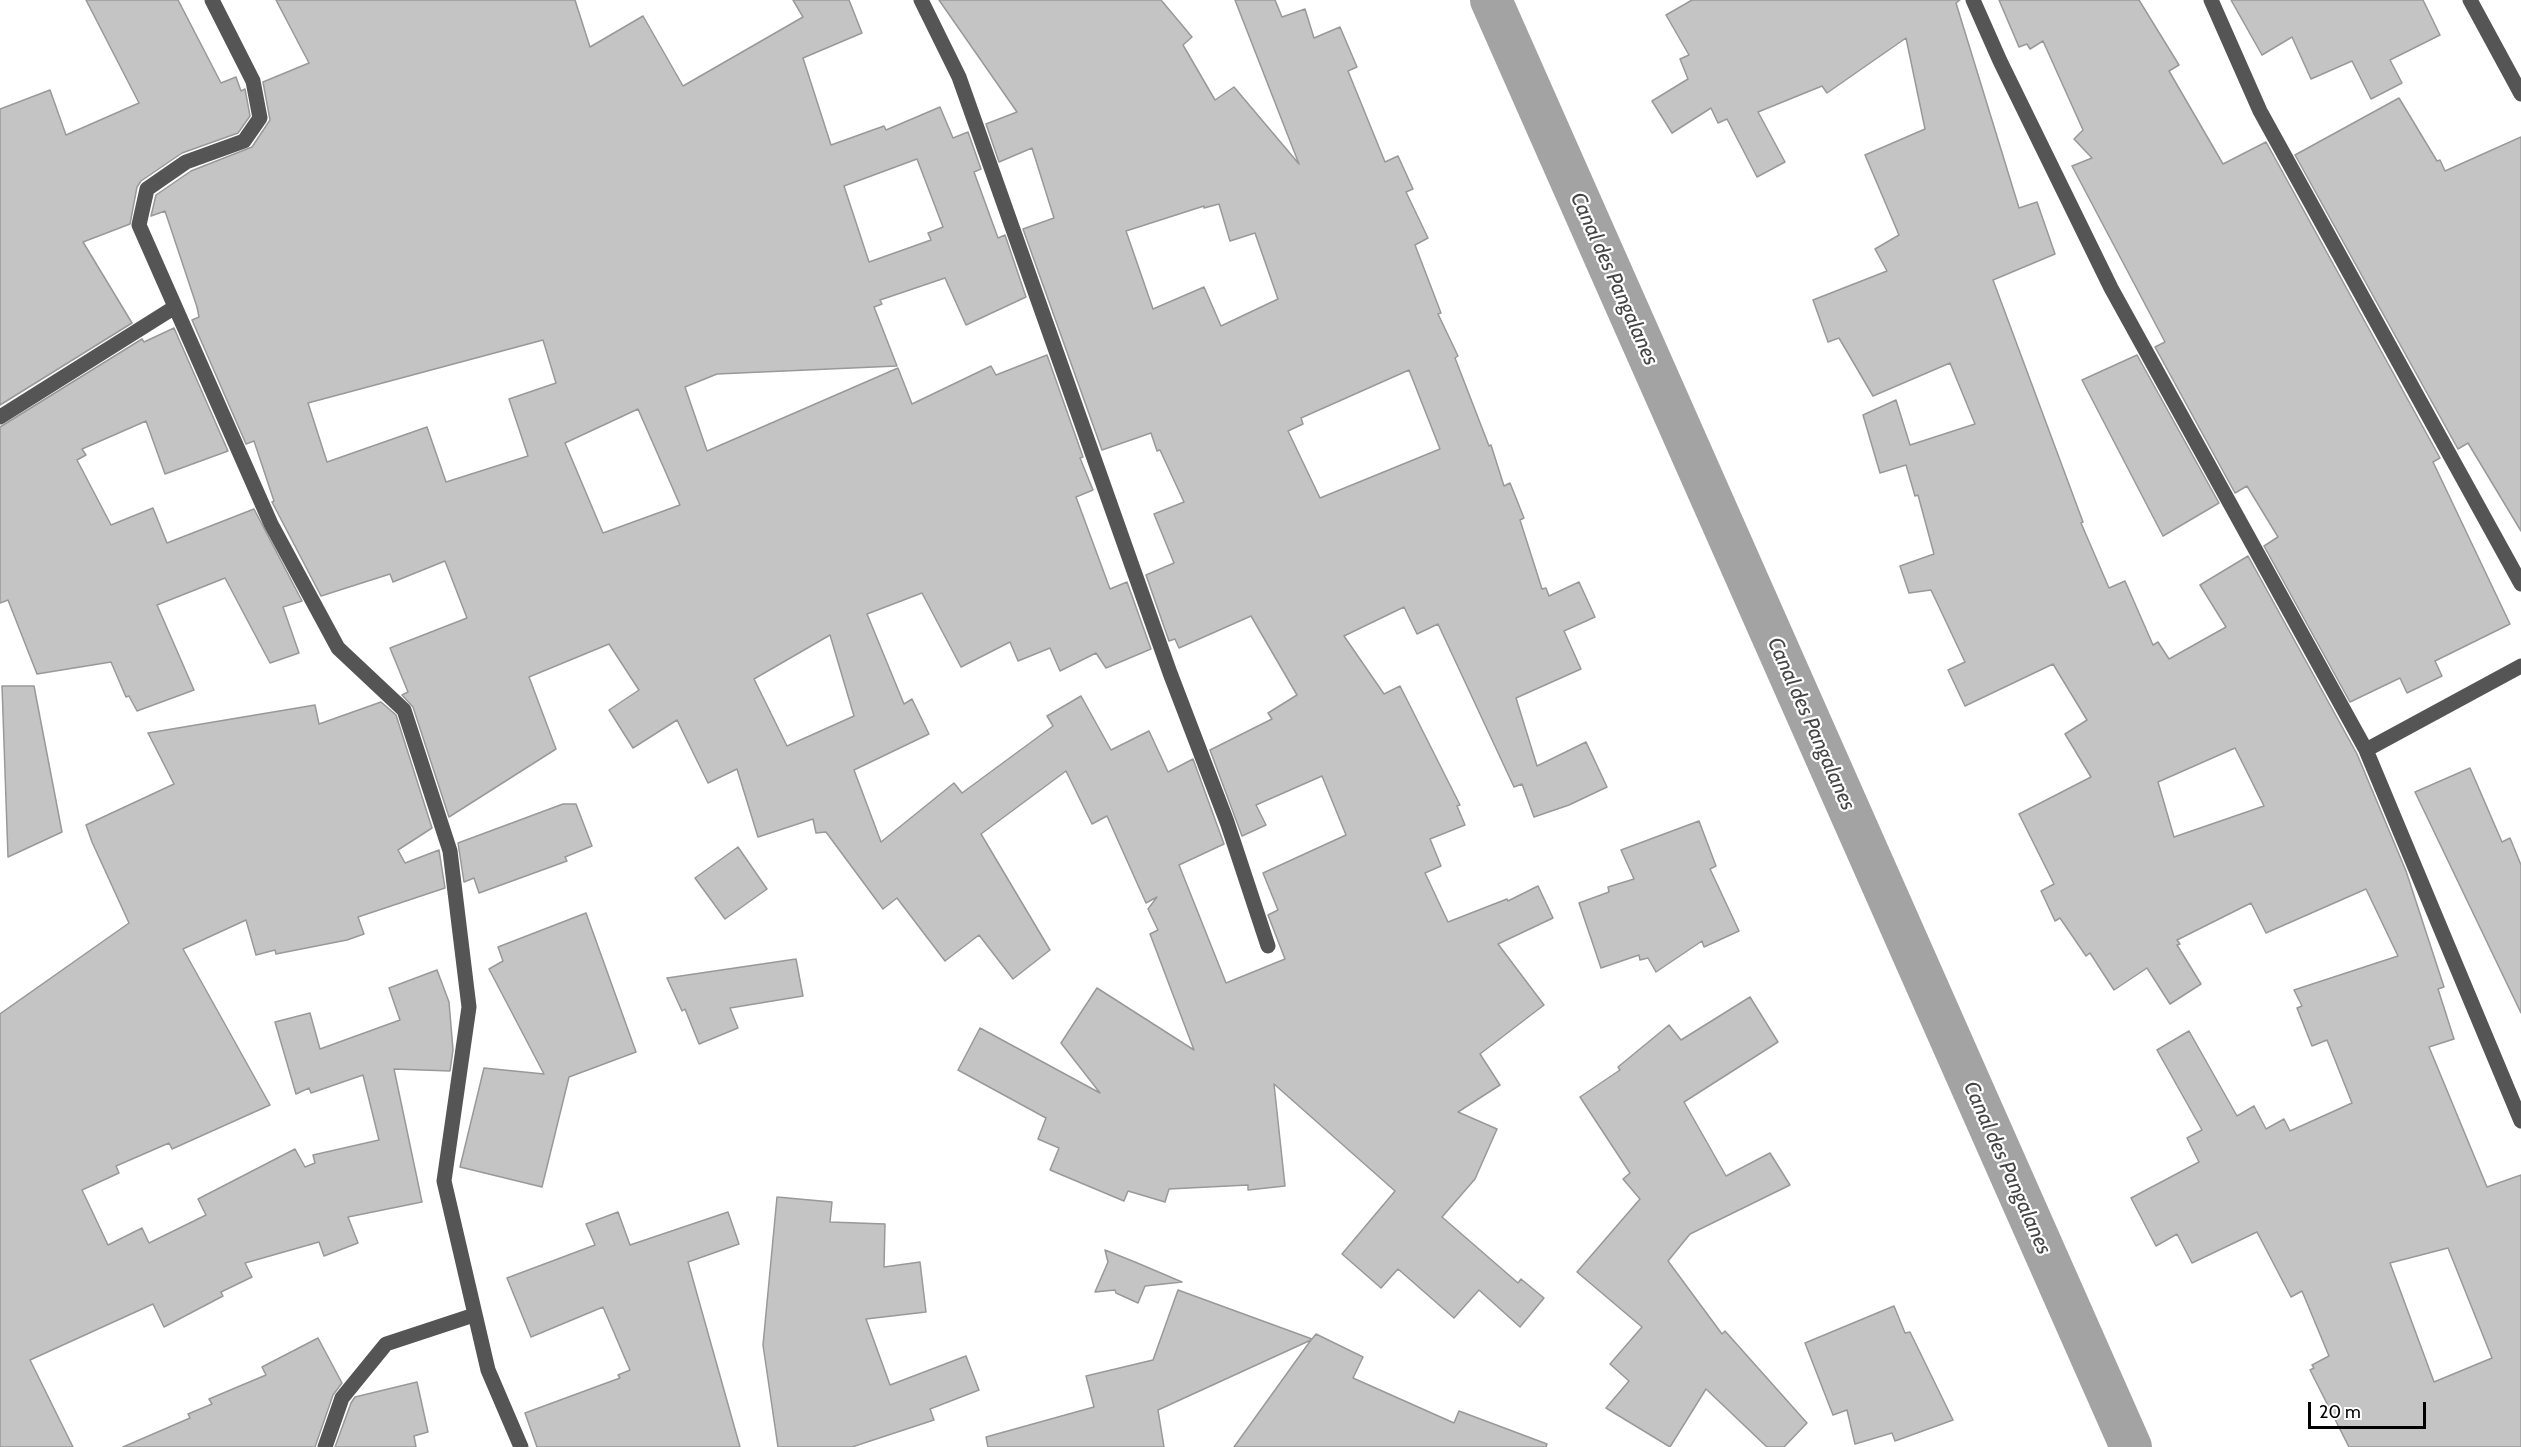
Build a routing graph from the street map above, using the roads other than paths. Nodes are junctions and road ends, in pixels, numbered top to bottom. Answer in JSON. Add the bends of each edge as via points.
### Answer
{"nodes":[{"id":1,"x":212,"y":0,"type":"edge"},
{"id":2,"x":921,"y":0,"type":"edge"},
{"id":3,"x":1973,"y":0,"type":"edge"},
{"id":4,"x":2211,"y":0,"type":"edge"},
{"id":5,"x":2470,"y":0,"type":"edge"},
{"id":6,"x":2521,"y":94,"type":"edge"},
{"id":7,"x":175,"y":307,"type":"junction"},
{"id":8,"x":0,"y":417,"type":"edge"},
{"id":9,"x":2521,"y":584,"type":"edge"},
{"id":10,"x":2521,"y":666,"type":"edge"},
{"id":11,"x":2366,"y":750,"type":"junction"},
{"id":12,"x":1268,"y":946,"type":"dead end"},
{"id":13,"x":2521,"y":1121,"type":"edge"},
{"id":14,"x":474,"y":1315,"type":"junction"},
{"id":15,"x":325,"y":1447,"type":"edge"},
{"id":16,"x":521,"y":1447,"type":"edge"}],
"edges":[{"from":1,"to":7,"type":"street","via":[[254,81],[260,118],[244,141],[186,162],[147,189],[139,225]]},
{"from":2,"to":12,"type":"street","via":[[959,77]]},
{"from":3,"to":11,"type":"street","via":[[2111,288]]},
{"from":4,"to":9,"type":"street","via":[[2260,111]]},
{"from":5,"to":6,"type":"street"},
{"from":7,"to":8,"type":"street"},
{"from":7,"to":14,"type":"street","via":[[271,524],[338,648],[404,710],[450,851],[469,1007],[444,1181]]},
{"from":10,"to":11,"type":"street"},
{"from":11,"to":13,"type":"street"},
{"from":14,"to":15,"type":"street","via":[[386,1344],[342,1398]]},
{"from":14,"to":16,"type":"street","via":[[488,1370]]}]}
